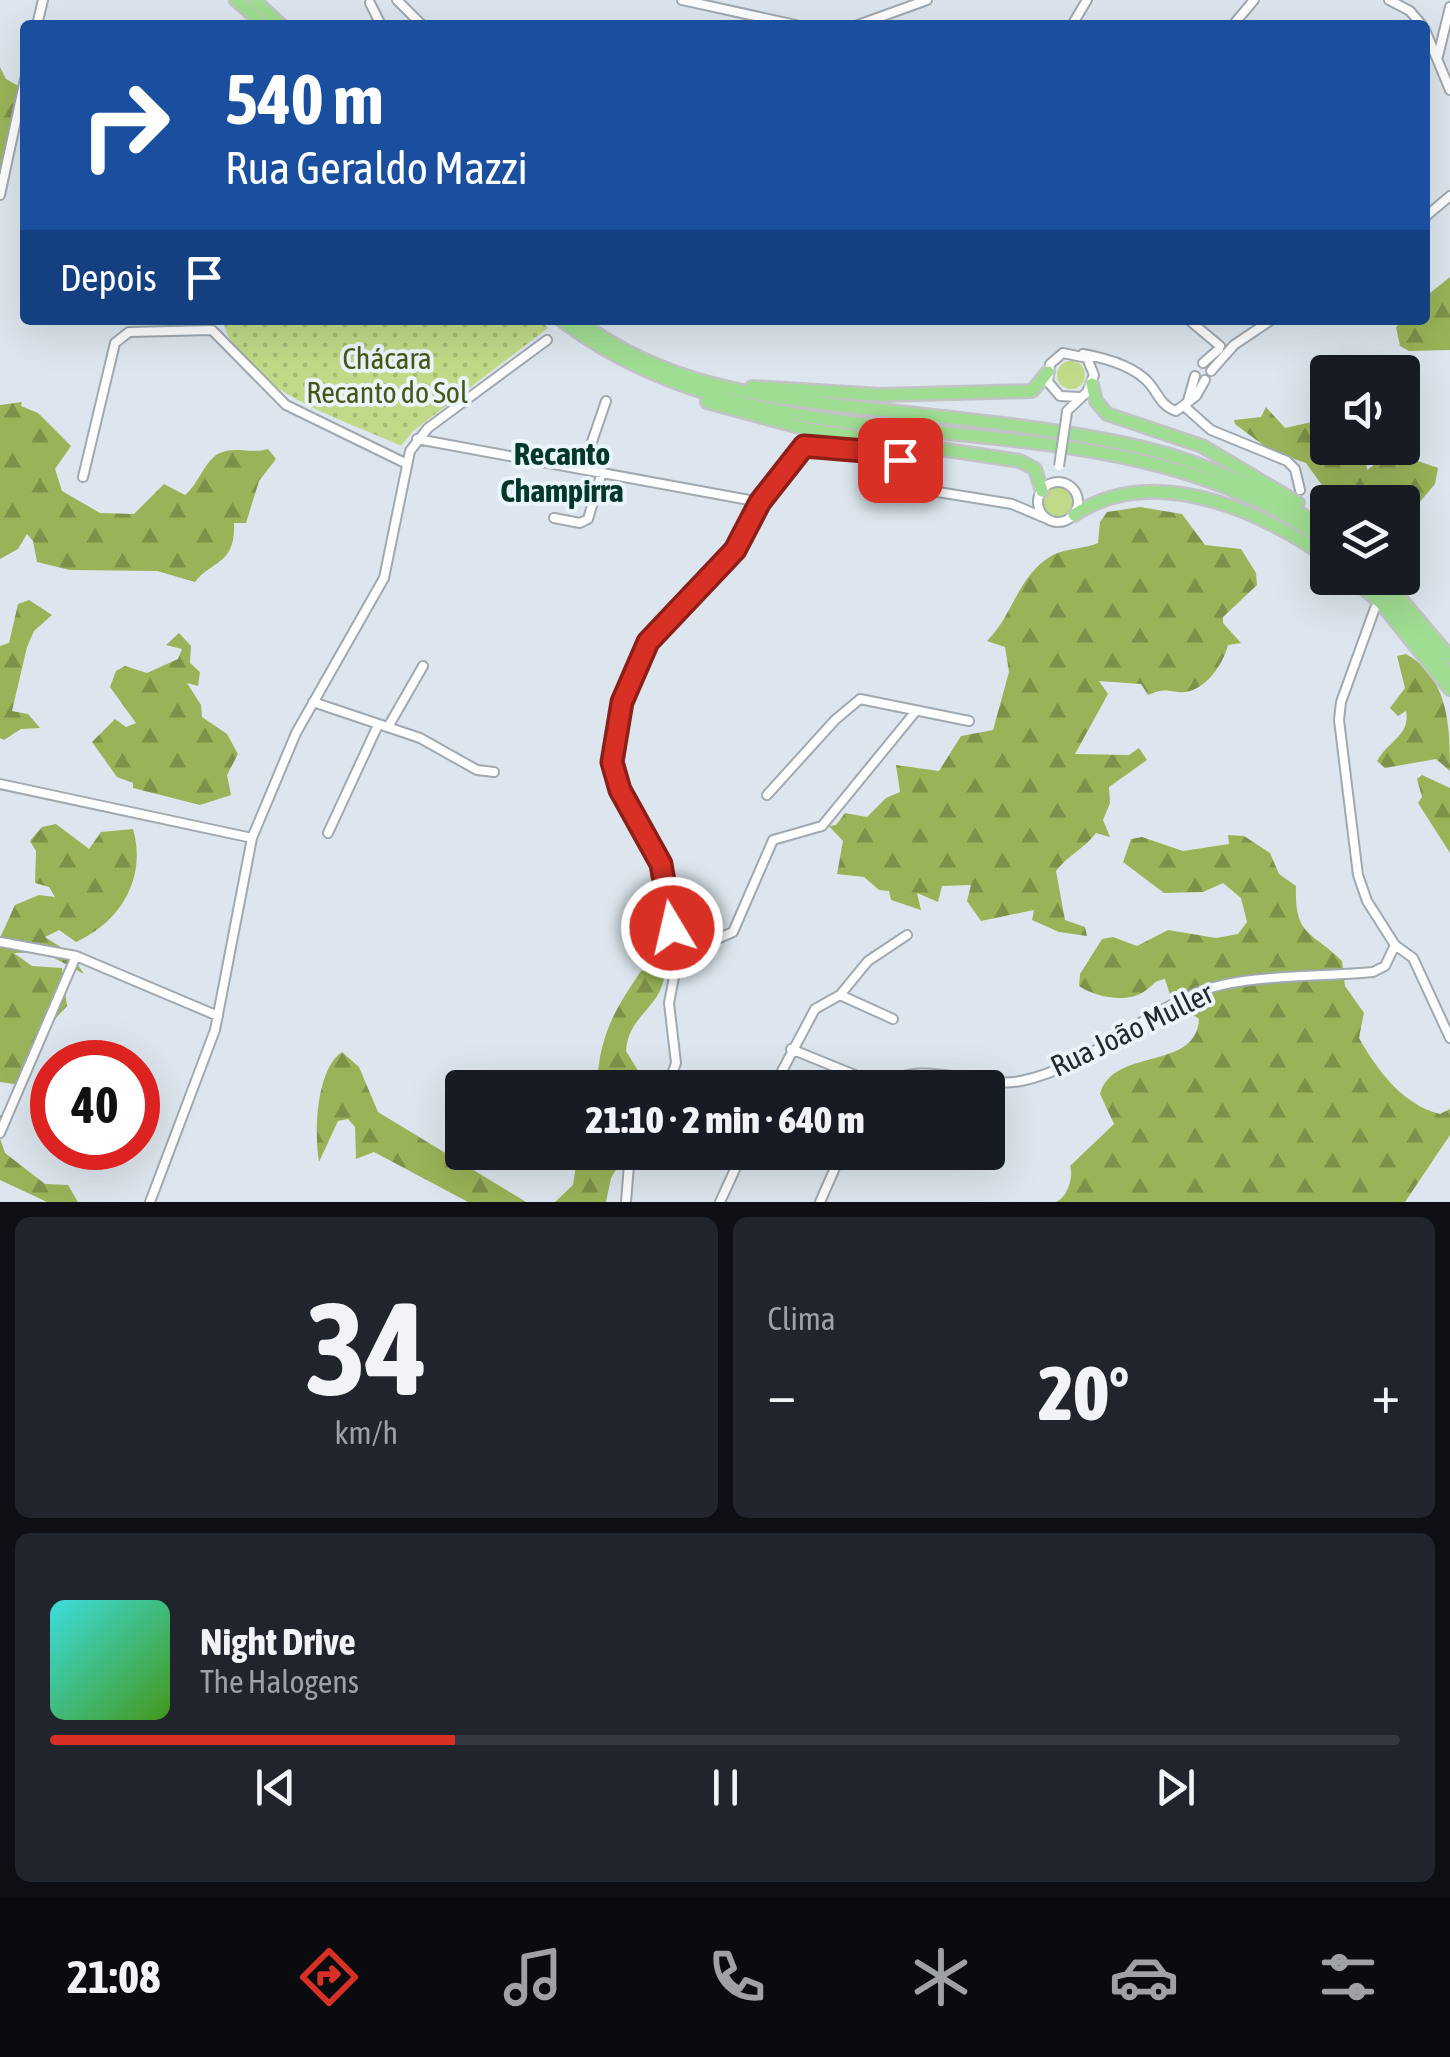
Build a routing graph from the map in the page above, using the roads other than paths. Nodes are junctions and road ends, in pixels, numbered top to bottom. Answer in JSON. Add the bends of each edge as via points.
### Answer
{"nodes":[{"id":1,"x":236,"y":0,"type":"edge"},
{"id":2,"x":254,"y":0,"type":"edge"},
{"id":3,"x":397,"y":0,"type":"edge"},
{"id":4,"x":682,"y":0,"type":"edge"},
{"id":5,"x":928,"y":0,"type":"edge"},
{"id":6,"x":1254,"y":0,"type":"edge"},
{"id":7,"x":1389,"y":0,"type":"edge"},
{"id":8,"x":370,"y":3,"type":"dead end"},
{"id":9,"x":1450,"y":7,"type":"edge"},
{"id":10,"x":258,"y":20,"type":"edge"},
{"id":11,"x":275,"y":20,"type":"edge"},
{"id":12,"x":378,"y":20,"type":"edge"},
{"id":13,"x":417,"y":20,"type":"edge"},
{"id":14,"x":765,"y":20,"type":"edge"},
{"id":15,"x":882,"y":20,"type":"edge"},
{"id":16,"x":1237,"y":20,"type":"edge"},
{"id":17,"x":1417,"y":20,"type":"edge"},
{"id":18,"x":1430,"y":42,"type":"edge"},
{"id":19,"x":1438,"y":59,"type":"junction"},
{"id":20,"x":1450,"y":90,"type":"edge"},
{"id":21,"x":20,"y":102,"type":"edge"},
{"id":22,"x":0,"y":196,"type":"edge"},
{"id":23,"x":1450,"y":196,"type":"edge"},
{"id":24,"x":1430,"y":212,"type":"edge"},
{"id":25,"x":567,"y":325,"type":"edge"},
{"id":26,"x":586,"y":325,"type":"edge"},
{"id":27,"x":1194,"y":325,"type":"edge"},
{"id":28,"x":1264,"y":325,"type":"edge"},
{"id":29,"x":547,"y":340,"type":"dead end"},
{"id":30,"x":1220,"y":350,"type":"junction"},
{"id":31,"x":1079,"y":354,"type":"junction"},
{"id":32,"x":1203,"y":363,"type":"dead end"},
{"id":33,"x":1122,"y":368,"type":"junction"},
{"id":34,"x":1211,"y":371,"type":"dead end"},
{"id":35,"x":1048,"y":372,"type":"junction"},
{"id":36,"x":1194,"y":376,"type":"dead end"},
{"id":37,"x":1093,"y":379,"type":"junction"},
{"id":38,"x":1205,"y":380,"type":"dead end"},
{"id":39,"x":682,"y":382,"type":"junction"},
{"id":40,"x":1060,"y":396,"type":"junction"},
{"id":41,"x":1078,"y":397,"type":"junction"},
{"id":42,"x":606,"y":401,"type":"dead end"},
{"id":43,"x":1186,"y":405,"type":"junction"},
{"id":44,"x":1067,"y":412,"type":"junction"},
{"id":45,"x":417,"y":439,"type":"junction"},
{"id":46,"x":404,"y":464,"type":"junction"},
{"id":47,"x":1059,"y":467,"type":"junction"},
{"id":48,"x":583,"y":468,"type":"junction"},
{"id":49,"x":602,"y":472,"type":"junction"},
{"id":50,"x":83,"y":477,"type":"dead end"},
{"id":51,"x":1070,"y":486,"type":"junction"},
{"id":52,"x":1300,"y":490,"type":"dead end"},
{"id":53,"x":1043,"y":491,"type":"junction"},
{"id":54,"x":760,"y":502,"type":"junction"},
{"id":55,"x":1012,"y":504,"type":"junction"},
{"id":56,"x":1310,"y":514,"type":"edge"},
{"id":57,"x":1074,"y":515,"type":"junction"},
{"id":58,"x":554,"y":518,"type":"dead end"},
{"id":59,"x":1045,"y":518,"type":"junction"},
{"id":60,"x":1310,"y":519,"type":"edge"},
{"id":61,"x":1310,"y":533,"type":"edge"},
{"id":62,"x":1310,"y":547,"type":"edge"},
{"id":63,"x":1370,"y":595,"type":"edge"},
{"id":64,"x":1373,"y":595,"type":"edge"},
{"id":65,"x":1384,"y":595,"type":"edge"},
{"id":66,"x":1398,"y":595,"type":"edge"},
{"id":67,"x":1381,"y":603,"type":"junction"},
{"id":68,"x":1369,"y":622,"type":"junction"},
{"id":69,"x":1450,"y":657,"type":"edge"},
{"id":70,"x":423,"y":666,"type":"dead end"},
{"id":71,"x":1450,"y":677,"type":"edge"},
{"id":72,"x":1450,"y":689,"type":"edge"},
{"id":73,"x":313,"y":702,"type":"junction"},
{"id":74,"x":916,"y":711,"type":"junction"},
{"id":75,"x":968,"y":721,"type":"dead end"},
{"id":76,"x":383,"y":726,"type":"junction"},
{"id":77,"x":494,"y":772,"type":"dead end"},
{"id":78,"x":0,"y":784,"type":"edge"},
{"id":79,"x":767,"y":795,"type":"dead end"},
{"id":80,"x":328,"y":833,"type":"dead end"},
{"id":81,"x":252,"y":838,"type":"junction"},
{"id":82,"x":906,"y":935,"type":"dead end"},
{"id":83,"x":0,"y":943,"type":"edge"},
{"id":84,"x":1395,"y":946,"type":"junction"},
{"id":85,"x":76,"y":956,"type":"junction"},
{"id":86,"x":678,"y":956,"type":"junction"},
{"id":87,"x":840,"y":995,"type":"junction"},
{"id":88,"x":218,"y":1016,"type":"junction"},
{"id":89,"x":893,"y":1019,"type":"dead end"},
{"id":90,"x":1450,"y":1038,"type":"edge"},
{"id":91,"x":791,"y":1049,"type":"junction"},
{"id":92,"x":673,"y":1070,"type":"edge"},
{"id":93,"x":781,"y":1070,"type":"edge"},
{"id":94,"x":841,"y":1070,"type":"edge"},
{"id":95,"x":1005,"y":1082,"type":"edge"},
{"id":96,"x":0,"y":1133,"type":"edge"},
{"id":97,"x":629,"y":1170,"type":"edge"},
{"id":98,"x":735,"y":1170,"type":"edge"},
{"id":99,"x":834,"y":1170,"type":"edge"},
{"id":100,"x":150,"y":1202,"type":"edge"},
{"id":101,"x":626,"y":1202,"type":"edge"},
{"id":102,"x":720,"y":1202,"type":"edge"},
{"id":103,"x":820,"y":1202,"type":"edge"}],
"edges":[{"from":1,"to":10,"type":"highway"},
{"from":2,"to":11,"type":"highway"},
{"from":3,"to":13,"type":"street"},
{"from":4,"to":14,"type":"street"},
{"from":5,"to":15,"type":"street"},
{"from":6,"to":16,"type":"street"},
{"from":7,"to":17,"type":"street"},
{"from":8,"to":12,"type":"street"},
{"from":9,"to":19,"type":"street"},
{"from":18,"to":19,"type":"street"},
{"from":19,"to":20,"type":"street"},
{"from":21,"to":22,"type":"street"},
{"from":23,"to":24,"type":"street"},
{"from":25,"to":39,"type":"highway","via":[[622,362]]},
{"from":26,"to":39,"type":"highway"},
{"from":27,"to":30,"type":"street"},
{"from":28,"to":30,"type":"street"},
{"from":29,"to":45,"type":"street"},
{"from":30,"to":32,"type":"street"},
{"from":30,"to":34,"type":"street"},
{"from":31,"to":33,"type":"street"},
{"from":31,"to":35,"type":"street","via":[[1056,358]]},
{"from":31,"to":37,"type":"street","via":[[1087,358]]},
{"from":33,"to":37,"type":"street","via":[[1107,365]]},
{"from":33,"to":43,"type":"street","via":[[1148,383],[1170,410]]},
{"from":35,"to":39,"type":"highway","via":[[1032,391],[975,395]]},
{"from":35,"to":40,"type":"street"},
{"from":36,"to":43,"type":"street"},
{"from":37,"to":41,"type":"street"},
{"from":37,"to":56,"type":"highway","via":[[1106,414],[1202,446]]},
{"from":38,"to":43,"type":"street"},
{"from":39,"to":53,"type":"highway","via":[[724,408],[807,429],[1030,464]]},
{"from":39,"to":60,"type":"highway","via":[[1148,449],[1240,480]]},
{"from":39,"to":61,"type":"highway","via":[[788,411],[1163,464],[1242,493]]},
{"from":40,"to":41,"type":"street"},
{"from":40,"to":44,"type":"street"},
{"from":41,"to":44,"type":"street"},
{"from":42,"to":48,"type":"street"},
{"from":43,"to":52,"type":"street","via":[[1211,430],[1287,461]]},
{"from":44,"to":47,"type":"street","bridge":true},
{"from":45,"to":46,"type":"street"},
{"from":45,"to":48,"type":"street"},
{"from":46,"to":50,"type":"street","via":[[286,405],[212,330],[129,332],[115,343]]},
{"from":46,"to":73,"type":"street","via":[[390,564]]},
{"from":47,"to":51,"type":"street"},
{"from":47,"to":53,"type":"street"},
{"from":48,"to":49,"type":"street"},
{"from":49,"to":54,"type":"street"},
{"from":49,"to":58,"type":"street","via":[[588,519]]},
{"from":51,"to":53,"type":"street"},
{"from":51,"to":57,"type":"street","via":[[1078,499]]},
{"from":53,"to":55,"type":"street"},
{"from":53,"to":59,"type":"street"},
{"from":54,"to":55,"type":"street","via":[[797,451],[810,444],[891,455],[932,490]]},
{"from":54,"to":86,"type":"street","via":[[735,550],[639,656],[615,730],[615,774],[661,864]]},
{"from":55,"to":59,"type":"street"},
{"from":57,"to":59,"type":"street","via":[[1060,522]]},
{"from":57,"to":62,"type":"highway","via":[[1106,497],[1133,492],[1196,498],[1267,520]]},
{"from":63,"to":68,"type":"street"},
{"from":64,"to":67,"type":"highway"},
{"from":65,"to":71,"type":"highway"},
{"from":66,"to":69,"type":"highway"},
{"from":67,"to":68,"type":"street"},
{"from":67,"to":72,"type":"highway"},
{"from":68,"to":84,"type":"street","via":[[1341,702],[1340,732],[1358,874]]},
{"from":70,"to":76,"type":"street"},
{"from":73,"to":76,"type":"street"},
{"from":73,"to":81,"type":"street"},
{"from":74,"to":75,"type":"street"},
{"from":74,"to":79,"type":"street","via":[[868,698],[854,702]]},
{"from":74,"to":86,"type":"street","via":[[822,826],[772,840],[734,932]]},
{"from":76,"to":77,"type":"street"},
{"from":76,"to":80,"type":"street"},
{"from":78,"to":81,"type":"street"},
{"from":81,"to":88,"type":"street"},
{"from":82,"to":87,"type":"street","via":[[868,960]]},
{"from":83,"to":85,"type":"street"},
{"from":84,"to":90,"type":"street","via":[[1412,958]]},
{"from":84,"to":95,"type":"street","name":"Rua João Muller","via":[[1385,966],[1373,972],[1204,990],[1031,1079]]},
{"from":85,"to":88,"type":"street"},
{"from":85,"to":96,"type":"street"},
{"from":86,"to":92,"type":"street","via":[[670,1003]]},
{"from":87,"to":89,"type":"street"},
{"from":87,"to":91,"type":"street","via":[[815,1010]]},
{"from":88,"to":100,"type":"street"},
{"from":91,"to":93,"type":"street"},
{"from":91,"to":94,"type":"street"},
{"from":97,"to":101,"type":"street"},
{"from":98,"to":102,"type":"street"},
{"from":99,"to":103,"type":"street"}]}
